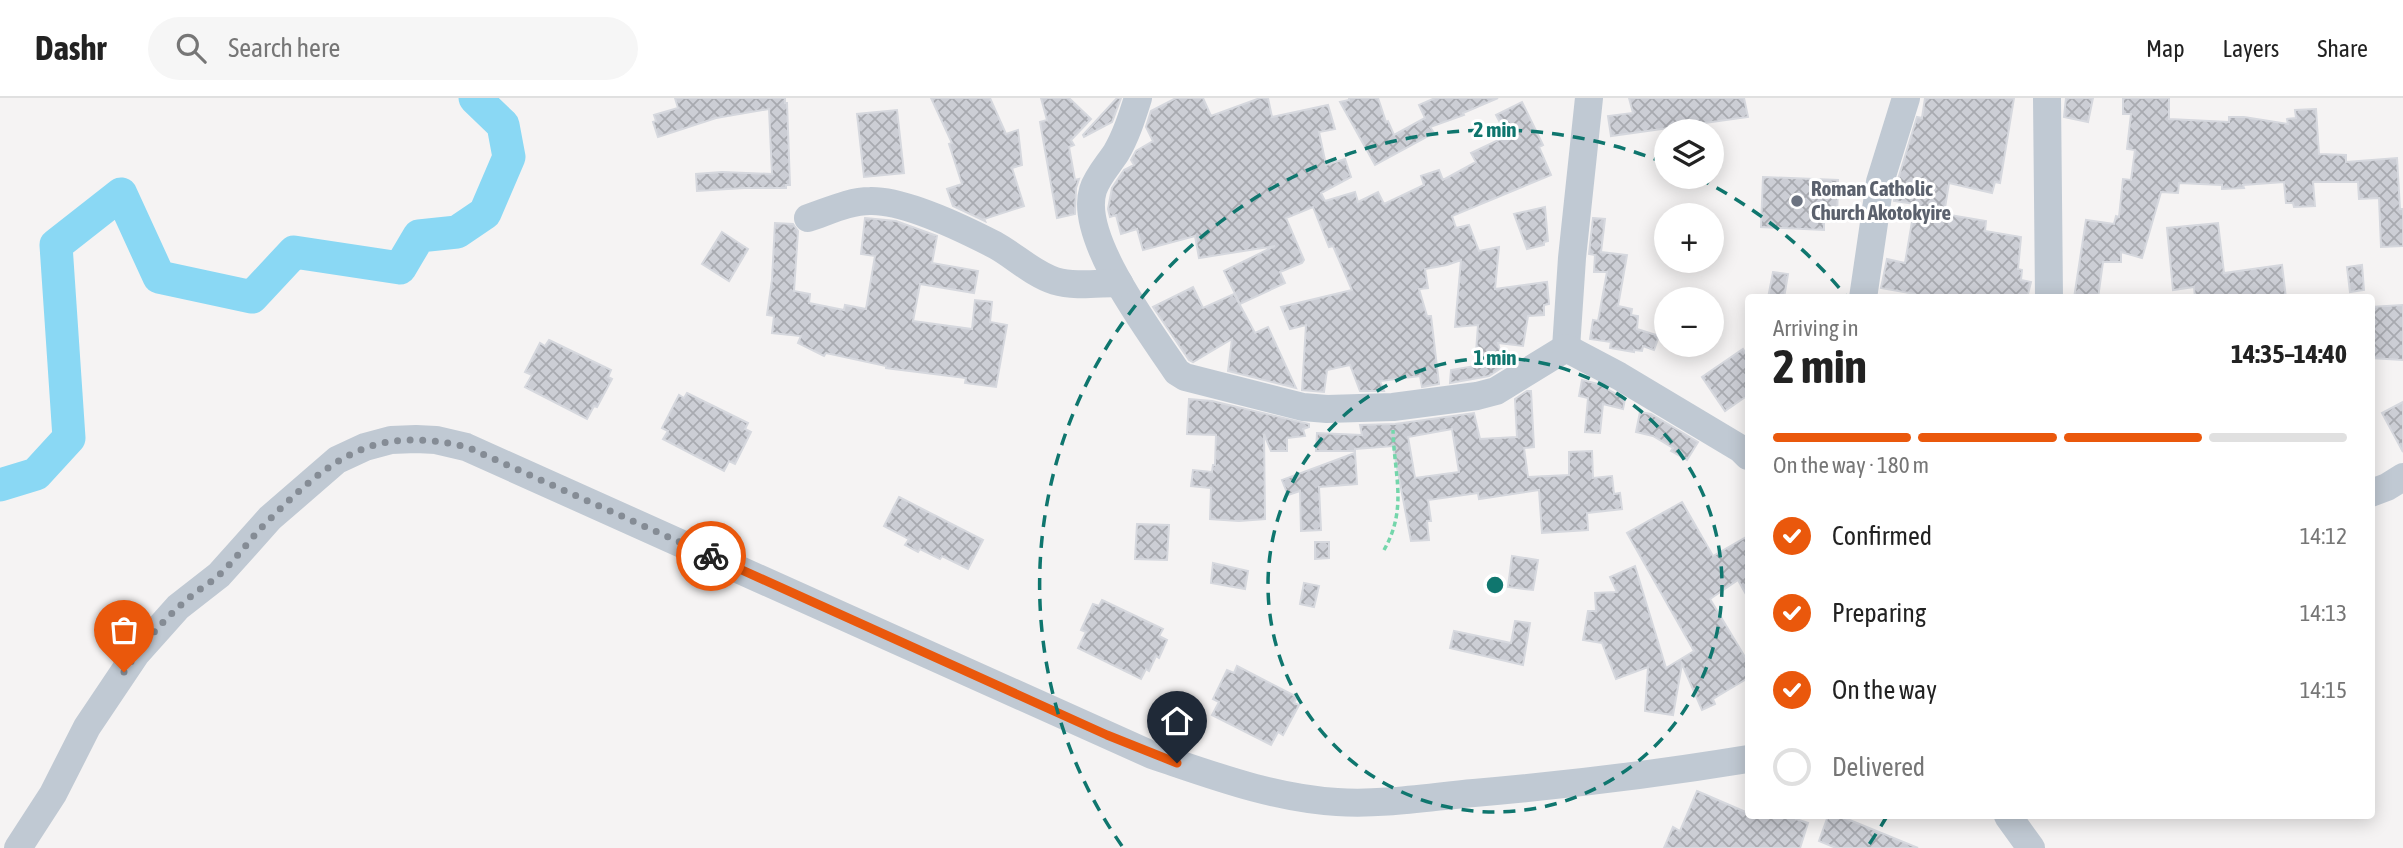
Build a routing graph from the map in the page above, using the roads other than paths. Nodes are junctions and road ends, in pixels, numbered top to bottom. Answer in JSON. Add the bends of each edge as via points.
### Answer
{"nodes":[{"id":1,"x":1138,"y":98,"type":"edge"},
{"id":2,"x":1589,"y":98,"type":"edge"},
{"id":3,"x":1906,"y":98,"type":"edge"},
{"id":4,"x":2047,"y":98,"type":"edge"},
{"id":5,"x":808,"y":218,"type":"dead end"},
{"id":6,"x":1119,"y":284,"type":"junction"},
{"id":7,"x":1864,"y":294,"type":"edge"},
{"id":8,"x":2049,"y":294,"type":"edge"},
{"id":9,"x":1566,"y":348,"type":"junction"},
{"id":10,"x":1745,"y":453,"type":"edge"},
{"id":11,"x":2403,"y":477,"type":"edge"},
{"id":12,"x":2375,"y":492,"type":"edge"},
{"id":13,"x":1745,"y":760,"type":"edge"},
{"id":14,"x":2010,"y":819,"type":"edge"},
{"id":15,"x":18,"y":848,"type":"edge"},
{"id":16,"x":2031,"y":848,"type":"edge"}],
"edges":[{"from":1,"to":6,"type":"street","via":[[1126,135],[1091,199],[1094,232]]},
{"from":2,"to":9,"type":"street"},
{"from":3,"to":7,"type":"street","via":[[1880,182]]},
{"from":4,"to":8,"type":"street"},
{"from":5,"to":6,"type":"street","via":[[853,203],[895,204],[996,246],[1056,281]]},
{"from":6,"to":9,"type":"street","via":[[1177,372],[1303,407],[1393,407],[1477,396],[1496,391]]},
{"from":9,"to":10,"type":"street"},
{"from":11,"to":12,"type":"street"},
{"from":13,"to":15,"type":"street","via":[[1583,783],[1378,802],[1337,802],[1250,788],[1141,750],[477,452],[436,440],[391,440],[337,460],[270,518],[219,575],[161,625],[87,727],[53,794]]},
{"from":14,"to":16,"type":"street"}]}
